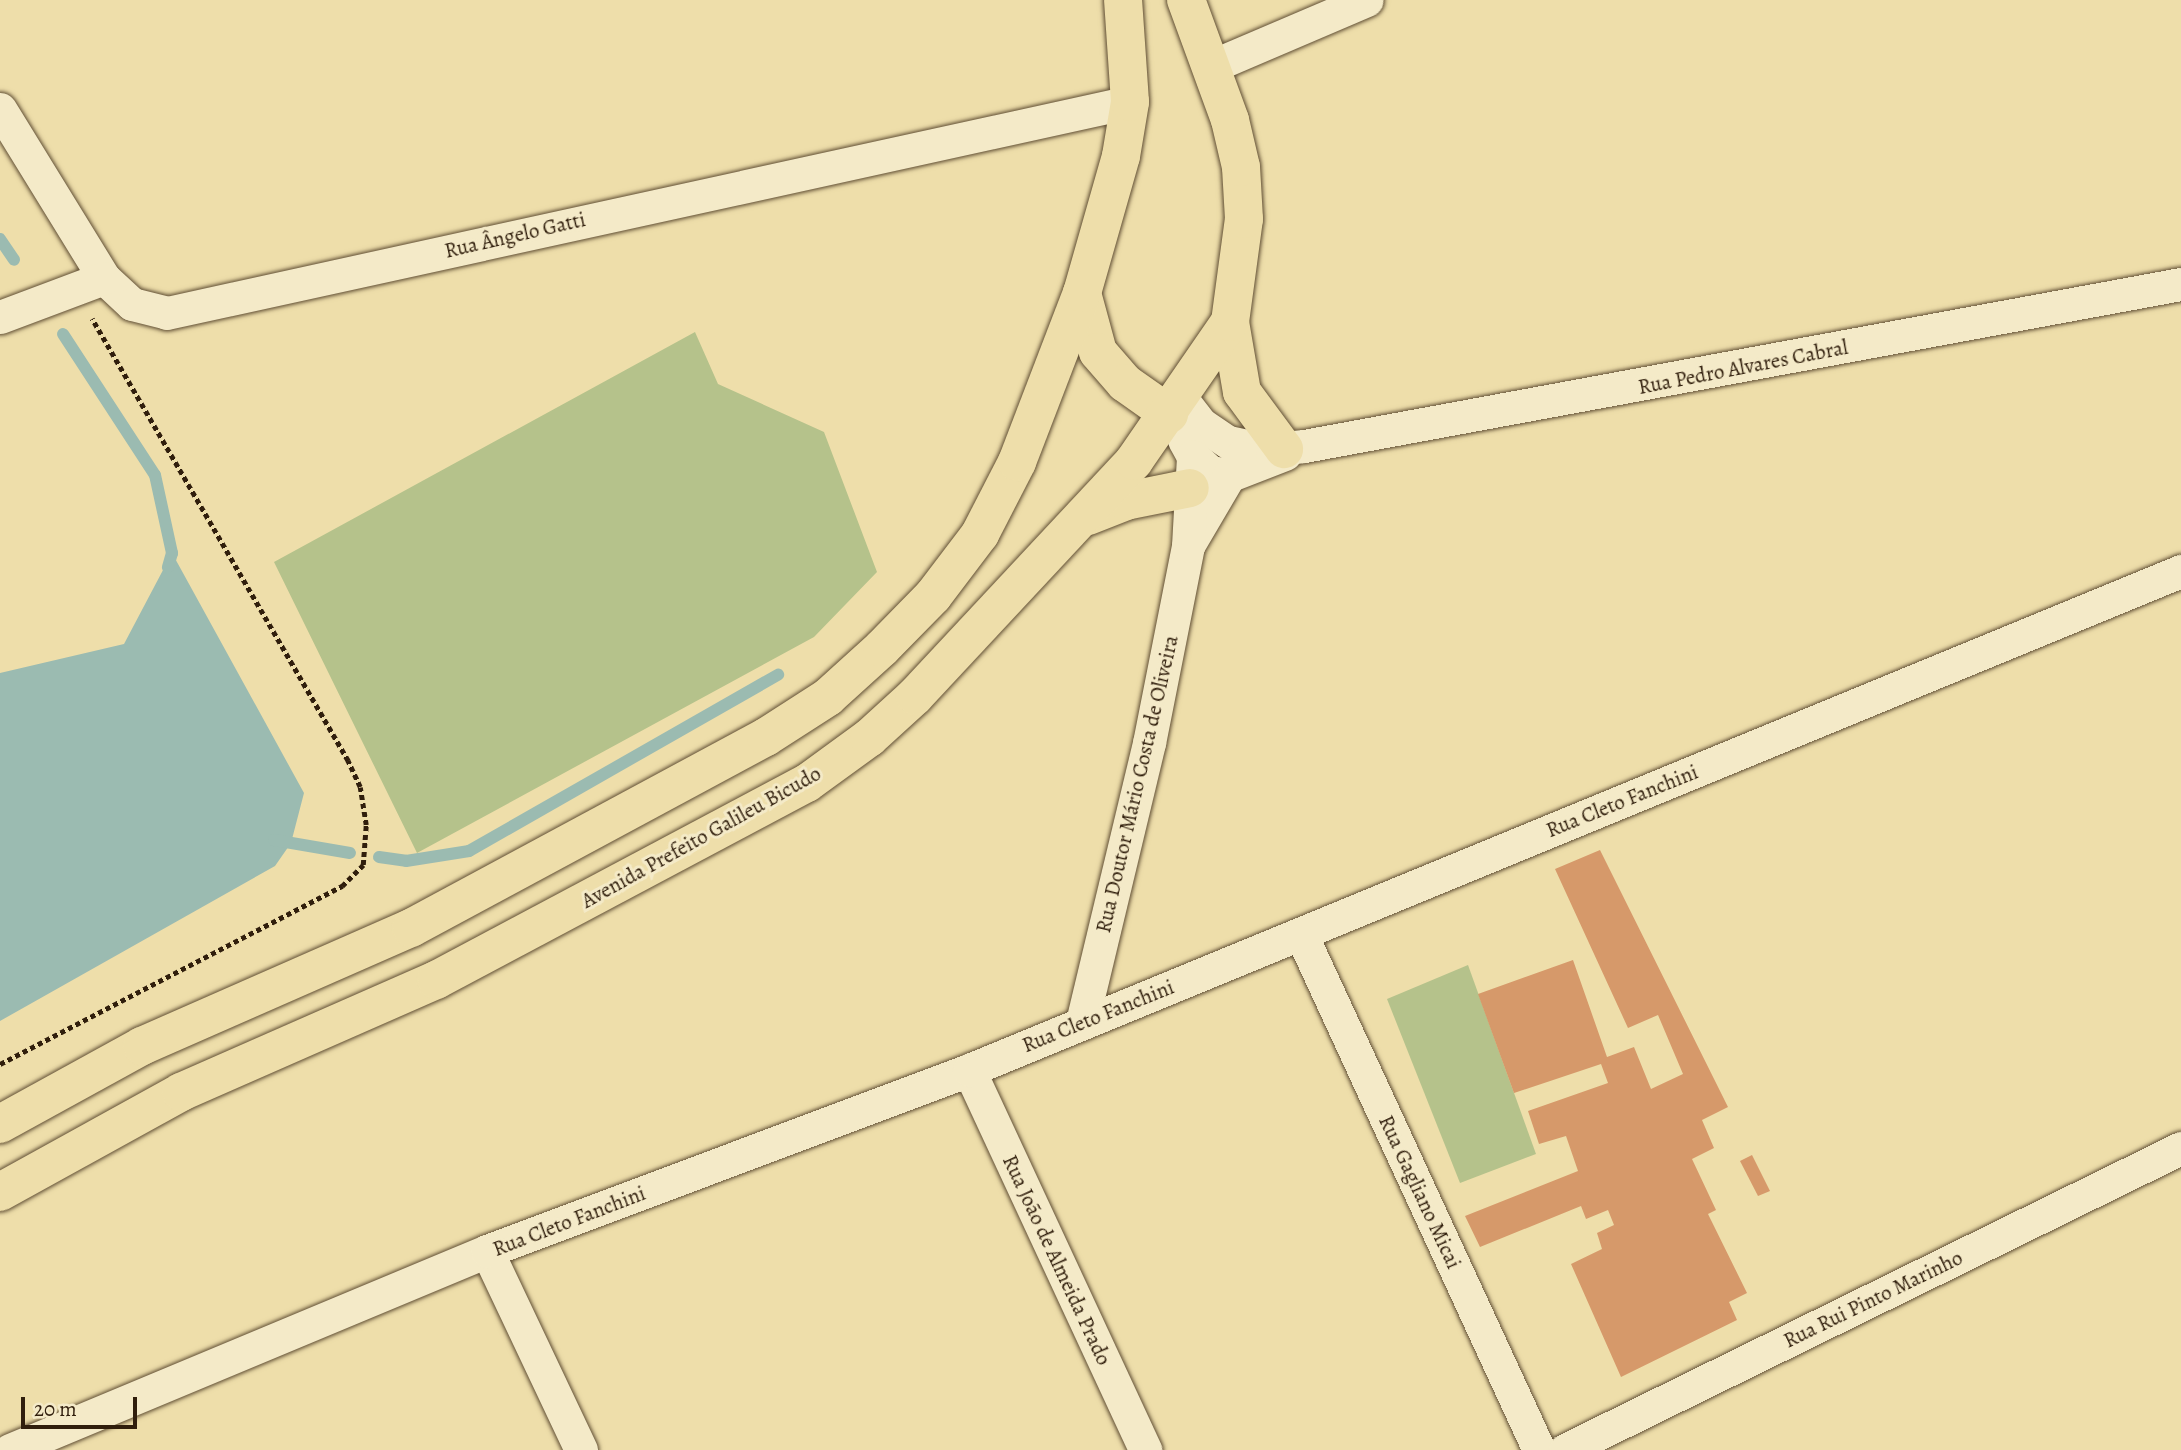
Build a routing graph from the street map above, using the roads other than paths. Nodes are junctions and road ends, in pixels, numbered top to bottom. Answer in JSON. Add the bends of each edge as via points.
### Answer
{"nodes":[{"id":1,"x":1123,"y":0,"type":"edge"},
{"id":2,"x":1186,"y":0,"type":"edge"},
{"id":3,"x":1367,"y":0,"type":"edge"},
{"id":4,"x":1212,"y":66,"type":"junction"},
{"id":5,"x":1130,"y":102,"type":"junction"},
{"id":6,"x":0,"y":109,"type":"edge"},
{"id":7,"x":89,"y":283,"type":"junction"},
{"id":8,"x":2181,"y":284,"type":"edge"},
{"id":9,"x":1082,"y":293,"type":"junction"},
{"id":10,"x":0,"y":317,"type":"edge"},
{"id":11,"x":1230,"y":322,"type":"junction"},
{"id":12,"x":1175,"y":405,"type":"junction"},
{"id":13,"x":1273,"y":441,"type":"junction"},
{"id":14,"x":1191,"y":472,"type":"junction"},
{"id":15,"x":1231,"y":475,"type":"junction"},
{"id":16,"x":1080,"y":519,"type":"junction"},
{"id":17,"x":1188,"y":546,"type":"junction"},
{"id":18,"x":2181,"y":571,"type":"edge"},
{"id":19,"x":1301,"y":934,"type":"junction"},
{"id":20,"x":1082,"y":1022,"type":"junction"},
{"id":21,"x":969,"y":1070,"type":"junction"},
{"id":22,"x":0,"y":1124,"type":"edge"},
{"id":23,"x":2181,"y":1148,"type":"edge"},
{"id":24,"x":0,"y":1192,"type":"edge"},
{"id":25,"x":487,"y":1251,"type":"junction"},
{"id":26,"x":10,"y":1450,"type":"edge"},
{"id":27,"x":581,"y":1450,"type":"edge"},
{"id":28,"x":1145,"y":1450,"type":"edge"},
{"id":29,"x":1539,"y":1450,"type":"edge"},
{"id":30,"x":1565,"y":1450,"type":"edge"}],
"edges":[{"from":1,"to":5,"type":"main road"},
{"from":2,"to":4,"type":"main road","name":"Avenida Prefeito Galileu Bicudo"},
{"from":3,"to":4,"type":"street"},
{"from":4,"to":11,"type":"main road","name":"Avenida Prefeito Galileu Bicudo","via":[[1241,167],[1244,219]]},
{"from":5,"to":7,"type":"street","name":"Rua Ângelo Gatti","via":[[167,313],[132,304]]},
{"from":5,"to":9,"type":"main road","via":[[1121,156]]},
{"from":6,"to":7,"type":"street","name":"Rua Ângelo Gatti"},
{"from":7,"to":10,"type":"street"},
{"from":8,"to":13,"type":"street","name":"Rua Pedro Alvares Cabral"},
{"from":9,"to":12,"type":"main road","via":[[1088,329],[1110,369]]},
{"from":9,"to":22,"type":"main road","via":[[1017,462],[980,534],[933,596],[828,696],[766,737],[411,928],[142,1046]]},
{"from":11,"to":12,"type":"main road","name":"Avenida Prefeito Galileu Bicudo"},
{"from":11,"to":13,"type":"main road","via":[[1241,392]]},
{"from":12,"to":13,"type":"street","via":[[1227,442]]},
{"from":12,"to":14,"type":"street"},
{"from":12,"to":16,"type":"main road","name":"Avenida Prefeito Galileu Bicudo","via":[[1134,461]]},
{"from":13,"to":15,"type":"street","name":"Rua Pedro Alvares Cabral"},
{"from":13,"to":15,"type":"street","name":"Rua Doutor Mário Costa de Oliveira"},
{"from":14,"to":15,"type":"street"},
{"from":14,"to":16,"type":"main road"},
{"from":14,"to":17,"type":"street","name":"Rua Doutor Mário Costa de Oliveira"},
{"from":15,"to":17,"type":"street","name":"Rua Doutor Mário Costa de Oliveira"},
{"from":16,"to":24,"type":"main road","name":"Avenida Prefeito Galileu Bicudo","via":[[915,696],[869,738],[807,783],[436,980],[181,1092]]},
{"from":17,"to":20,"type":"street","name":"Rua Doutor Mário Costa de Oliveira","via":[[1149,743]]},
{"from":18,"to":19,"type":"street","name":"Rua Cleto Fanchini"},
{"from":19,"to":20,"type":"street","name":"Rua Cleto Fanchini"},
{"from":19,"to":29,"type":"street","name":"Rua Gagliano Micai"},
{"from":20,"to":21,"type":"street","name":"Rua Cleto Fanchini"},
{"from":21,"to":25,"type":"street","name":"Rua Cleto Fanchini"},
{"from":21,"to":28,"type":"street","name":"Rua João de Almeida Prado"},
{"from":23,"to":30,"type":"street","name":"Rua Rui Pinto Marinho"},
{"from":25,"to":26,"type":"street","name":"Rua Cleto Fanchini"},
{"from":25,"to":27,"type":"street"}]}
